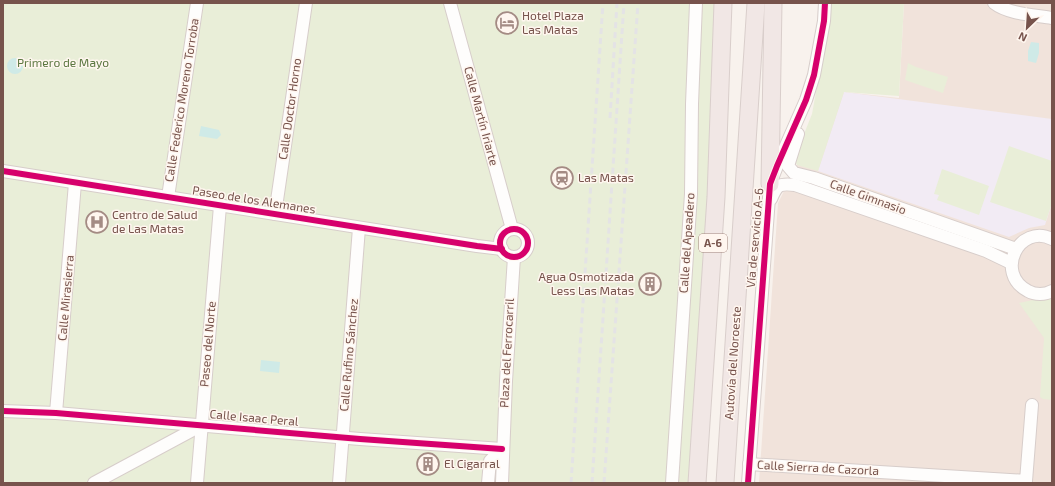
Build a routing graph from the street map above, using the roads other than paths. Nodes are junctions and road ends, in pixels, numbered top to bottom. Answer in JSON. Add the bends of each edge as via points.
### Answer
{"nodes":[{"id":1,"x":197,"y":3,"type":"edge"},
{"id":2,"x":306,"y":3,"type":"edge"},
{"id":3,"x":450,"y":3,"type":"edge"},
{"id":4,"x":696,"y":3,"type":"edge"},
{"id":5,"x":723,"y":3,"type":"edge"},
{"id":6,"x":756,"y":3,"type":"edge"},
{"id":7,"x":773,"y":3,"type":"edge"},
{"id":8,"x":825,"y":3,"type":"edge"},
{"id":9,"x":994,"y":3,"type":"edge"},
{"id":10,"x":1052,"y":18,"type":"edge"},
{"id":11,"x":806,"y":100,"type":"junction"},
{"id":12,"x":3,"y":171,"type":"edge"},
{"id":13,"x":75,"y":183,"type":"junction"},
{"id":14,"x":770,"y":184,"type":"junction"},
{"id":15,"x":168,"y":197,"type":"junction"},
{"id":16,"x":770,"y":202,"type":"junction"},
{"id":17,"x":220,"y":206,"type":"junction"},
{"id":18,"x":275,"y":214,"type":"junction"},
{"id":19,"x":360,"y":228,"type":"junction"},
{"id":20,"x":512,"y":229,"type":"junction"},
{"id":21,"x":1052,"y":239,"type":"edge"},
{"id":22,"x":502,"y":249,"type":"junction"},
{"id":23,"x":1016,"y":249,"type":"junction"},
{"id":24,"x":514,"y":257,"type":"junction"},
{"id":25,"x":1012,"y":263,"type":"junction"},
{"id":26,"x":1052,"y":291,"type":"edge"},
{"id":27,"x":1032,"y":404,"type":"dead end"},
{"id":28,"x":3,"y":411,"type":"edge"},
{"id":29,"x":56,"y":413,"type":"junction"},
{"id":30,"x":202,"y":425,"type":"junction"},
{"id":31,"x":343,"y":437,"type":"junction"},
{"id":32,"x":502,"y":449,"type":"junction"},
{"id":33,"x":749,"y":464,"type":"junction"},
{"id":34,"x":94,"y":483,"type":"edge"},
{"id":35,"x":196,"y":483,"type":"edge"},
{"id":36,"x":339,"y":483,"type":"edge"},
{"id":37,"x":488,"y":483,"type":"edge"},
{"id":38,"x":502,"y":483,"type":"edge"},
{"id":39,"x":672,"y":483,"type":"edge"},
{"id":40,"x":697,"y":483,"type":"edge"},
{"id":41,"x":725,"y":483,"type":"edge"},
{"id":42,"x":748,"y":483,"type":"edge"}],
"edges":[{"from":1,"to":15,"type":"street","name":"Calle Federico Moreno Torroba"},
{"from":2,"to":18,"type":"street","name":"Calle Doctor Horno"},
{"from":3,"to":20,"type":"street","name":"Calle Martín Iriarte"},
{"from":4,"to":39,"type":"street","name":"Calle del Apeadero","via":[[691,194]]},
{"from":5,"to":40,"type":"highway","number":"A-6","via":[[716,197]]},
{"from":6,"to":41,"type":"highway","name":"Autovía del Noroeste","number":"A-6"},
{"from":7,"to":14,"type":"highway"},
{"from":8,"to":11,"type":"street","name":"Vía de servicio A-6","via":[[814,75]]},
{"from":9,"to":10,"type":"street","via":[[1023,14]]},
{"from":11,"to":14,"type":"street","name":"Vía de servicio A-6"},
{"from":11,"to":23,"type":"street","name":"Calle Gimnasio","via":[[788,166],[794,173]]},
{"from":12,"to":13,"type":"street","name":"Paseo de los Alemanes"},
{"from":13,"to":15,"type":"street","name":"Paseo de los Alemanes"},
{"from":13,"to":29,"type":"street","name":"Calle Mirasierra"},
{"from":14,"to":16,"type":"street","name":"Vía de servicio A-6"},
{"from":15,"to":17,"type":"street","name":"Paseo de los Alemanes"},
{"from":16,"to":25,"type":"street","name":"Calle Gimnasio","via":[[776,187],[784,183],[795,185],[986,251]]},
{"from":16,"to":33,"type":"street","name":"Vía de servicio A-6"},
{"from":17,"to":18,"type":"street","name":"Paseo de los Alemanes"},
{"from":17,"to":30,"type":"street","name":"Paseo del Norte"},
{"from":18,"to":19,"type":"street","name":"Paseo de los Alemanes"},
{"from":19,"to":22,"type":"street","name":"Paseo de los Alemanes"},
{"from":19,"to":31,"type":"street","name":"Calle Rufino Sánchez"},
{"from":20,"to":22,"type":"street","via":[[501,238]]},
{"from":20,"to":24,"type":"street","via":[[526,235],[528,245],[523,254]]},
{"from":21,"to":23,"type":"street","via":[[1039,236],[1030,238]]},
{"from":22,"to":24,"type":"street"},
{"from":23,"to":25,"type":"street"},
{"from":24,"to":32,"type":"street","name":"Plaza del Ferrocarril"},
{"from":25,"to":26,"type":"street","via":[[1014,277],[1022,288],[1040,294]]},
{"from":27,"to":33,"type":"street","name":"Calle Sierra de Cazorla","via":[[1026,481]]},
{"from":28,"to":29,"type":"street","name":"Calle Isaac Peral"},
{"from":29,"to":30,"type":"street","name":"Calle Isaac Peral"},
{"from":30,"to":31,"type":"street","name":"Calle Isaac Peral"},
{"from":30,"to":34,"type":"street"},
{"from":30,"to":35,"type":"street","name":"Paseo del Norte"},
{"from":31,"to":32,"type":"street","name":"Calle Isaac Peral"},
{"from":31,"to":36,"type":"street","name":"Calle Rufino Sánchez"},
{"from":32,"to":37,"type":"street","via":[[490,462]]},
{"from":32,"to":38,"type":"street","name":"Plaza del Ferrocarril"},
{"from":33,"to":42,"type":"street","name":"Vía de servicio A-6"}]}
